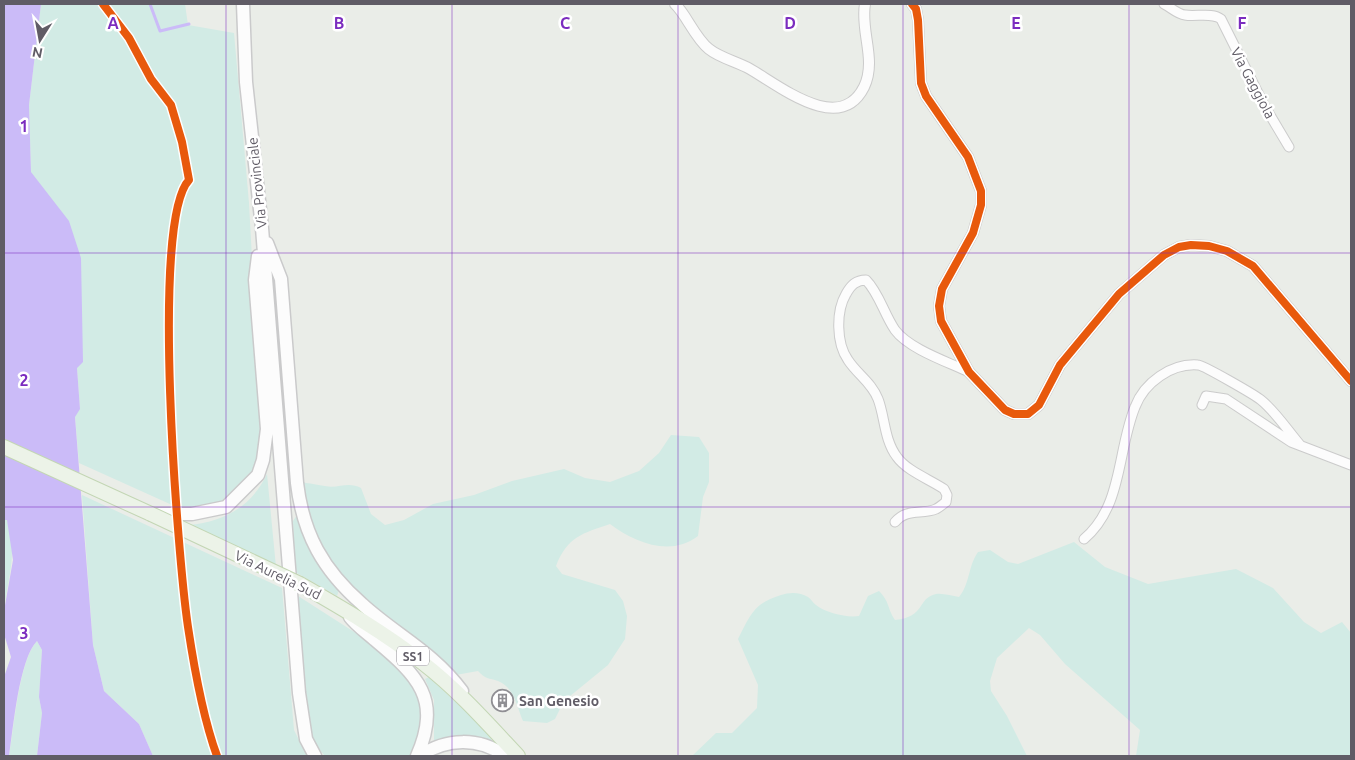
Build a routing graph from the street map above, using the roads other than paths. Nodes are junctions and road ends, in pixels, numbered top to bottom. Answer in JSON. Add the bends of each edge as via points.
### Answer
{"nodes":[{"id":1,"x":242,"y":4,"type":"edge"},
{"id":2,"x":675,"y":4,"type":"edge"},
{"id":3,"x":865,"y":4,"type":"edge"},
{"id":4,"x":912,"y":4,"type":"edge"},
{"id":5,"x":1164,"y":4,"type":"edge"},
{"id":6,"x":1289,"y":147,"type":"dead end"},
{"id":7,"x":262,"y":228,"type":"junction"},
{"id":8,"x":969,"y":372,"type":"junction"},
{"id":9,"x":1351,"y":381,"type":"edge"},
{"id":10,"x":1202,"y":405,"type":"dead end"},
{"id":11,"x":1301,"y":446,"type":"junction"},
{"id":12,"x":4,"y":447,"type":"edge"},
{"id":13,"x":1351,"y":464,"type":"edge"},
{"id":14,"x":151,"y":514,"type":"junction"},
{"id":15,"x":895,"y":522,"type":"dead end"},
{"id":16,"x":1084,"y":539,"type":"dead end"},
{"id":17,"x":344,"y":609,"type":"junction"},
{"id":18,"x":476,"y":712,"type":"junction"},
{"id":19,"x":316,"y":756,"type":"edge"},
{"id":20,"x":418,"y":756,"type":"edge"},
{"id":21,"x":505,"y":756,"type":"edge"},
{"id":22,"x":518,"y":756,"type":"edge"}],
"edges":[{"from":1,"to":7,"type":"main road","name":"Via Provinciale","via":[[246,82]]},
{"from":2,"to":3,"type":"street","via":[[709,50],[810,102],[837,109],[855,100],[865,85],[868,73]]},
{"from":4,"to":8,"type":"street","via":[[918,20],[924,89],[968,157],[981,191],[981,205],[973,233],[944,282],[939,306],[941,321]]},
{"from":5,"to":6,"type":"street","name":"Via Gaggiola","via":[[1185,15],[1216,15],[1221,19]]},
{"from":7,"to":14,"type":"main road","via":[[255,280],[267,430],[264,460],[258,476],[226,507],[192,514]]},
{"from":7,"to":18,"type":"main road","via":[[281,279],[297,483],[309,537],[341,584],[449,674]]},
{"from":7,"to":19,"type":"main road","name":"Via Provinciale","via":[[299,693],[306,738]]},
{"from":8,"to":9,"type":"street","via":[[1005,410],[1028,414],[1039,405],[1060,364],[1119,294],[1164,255],[1191,245],[1226,251],[1253,266]]},
{"from":8,"to":15,"type":"street","via":[[917,347],[896,331],[866,280],[858,280],[850,287],[839,316],[840,336],[847,359],[878,398],[896,457],[944,489],[947,495],[946,502],[936,509],[907,513]]},
{"from":10,"to":11,"type":"street","via":[[1206,396],[1226,399]]},
{"from":11,"to":13,"type":"street"},
{"from":11,"to":16,"type":"street","via":[[1261,400],[1199,365],[1172,369],[1143,391],[1104,514],[1098,528]]},
{"from":12,"to":14,"type":"main road","name":"Via Aurelia Sud","number":"SS1"},
{"from":14,"to":17,"type":"main road","name":"Via Aurelia Sud","number":"SS1","bridge":true,"via":[[300,584]]},
{"from":17,"to":18,"type":"main road","name":"Via Aurelia Sud","number":"SS1","via":[[423,663]]},
{"from":17,"to":20,"type":"main road","via":[[355,624],[402,663],[422,688],[428,719]]},
{"from":18,"to":22,"type":"main road","name":"Via Aurelia Sud","number":"SS1"},
{"from":20,"to":21,"type":"main road","via":[[440,745],[465,742],[492,747]]}]}
